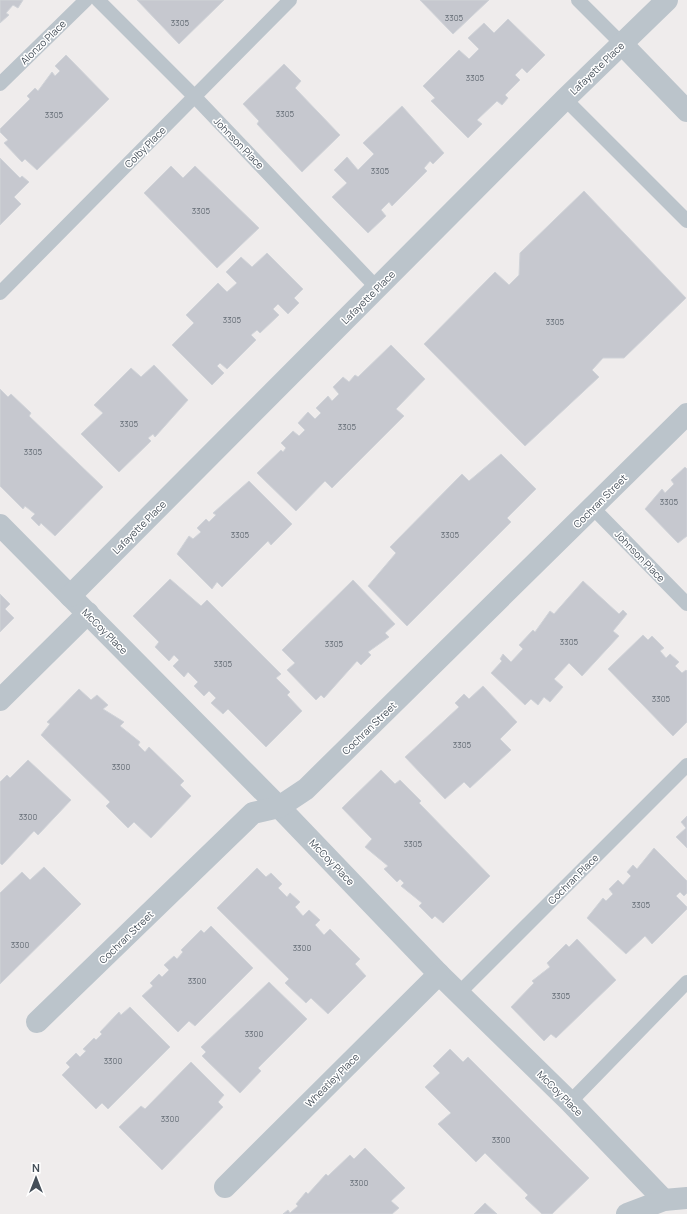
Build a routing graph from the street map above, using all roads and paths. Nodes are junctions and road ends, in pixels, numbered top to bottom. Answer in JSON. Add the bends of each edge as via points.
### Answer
{"nodes":[{"id":1,"x":86,"y":0,"type":"edge"},
{"id":2,"x":98,"y":0,"type":"edge"},
{"id":3,"x":290,"y":0,"type":"edge"},
{"id":4,"x":578,"y":0,"type":"edge"},
{"id":5,"x":667,"y":0,"type":"edge"},
{"id":6,"x":622,"y":44,"type":"junction"},
{"id":7,"x":0,"y":84,"type":"edge"},
{"id":8,"x":195,"y":97,"type":"junction"},
{"id":9,"x":565,"y":99,"type":"junction"},
{"id":10,"x":687,"y":111,"type":"edge"},
{"id":11,"x":687,"y":221,"type":"edge"},
{"id":12,"x":377,"y":288,"type":"junction"},
{"id":13,"x":0,"y":293,"type":"edge"},
{"id":14,"x":687,"y":414,"type":"edge"},
{"id":15,"x":593,"y":508,"type":"junction"},
{"id":16,"x":0,"y":525,"type":"edge"},
{"id":17,"x":70,"y":596,"type":"junction"},
{"id":18,"x":687,"y":604,"type":"edge"},
{"id":19,"x":88,"y":614,"type":"junction"},
{"id":20,"x":0,"y":700,"type":"edge"},
{"id":21,"x":687,"y":765,"type":"edge"},
{"id":22,"x":279,"y":807,"type":"junction"},
{"id":23,"x":439,"y":974,"type":"junction"},
{"id":24,"x":687,"y":982,"type":"edge"},
{"id":25,"x":459,"y":993,"type":"junction"},
{"id":26,"x":37,"y":1022,"type":"dead end"},
{"id":27,"x":570,"y":1102,"type":"junction"},
{"id":28,"x":225,"y":1187,"type":"dead end"},
{"id":29,"x":687,"y":1198,"type":"edge"},
{"id":30,"x":664,"y":1200,"type":"junction"},
{"id":31,"x":627,"y":1214,"type":"edge"}],
"edges":[{"from":1,"to":7,"type":"lane","name":"Alonzo Place"},
{"from":2,"to":8,"type":"lane","name":"Johnson Place"},
{"from":3,"to":8,"type":"lane","name":"Colby Place"},
{"from":4,"to":6,"type":"lane"},
{"from":5,"to":6,"type":"street","name":"Lafayette Place"},
{"from":6,"to":9,"type":"street","name":"Lafayette Place"},
{"from":6,"to":10,"type":"street"},
{"from":8,"to":12,"type":"lane","name":"Johnson Place"},
{"from":8,"to":13,"type":"lane","name":"Colby Place"},
{"from":9,"to":11,"type":"lane"},
{"from":9,"to":12,"type":"street","name":"Lafayette Place"},
{"from":12,"to":17,"type":"street","name":"Lafayette Place"},
{"from":14,"to":15,"type":"street","name":"Cochran Street"},
{"from":15,"to":18,"type":"lane","name":"Johnson Place"},
{"from":15,"to":22,"type":"street","name":"Cochran Street","via":[[306,789]]},
{"from":16,"to":17,"type":"street","name":"McCoy Place"},
{"from":17,"to":19,"type":"street","name":"McCoy Place"},
{"from":19,"to":20,"type":"street"},
{"from":19,"to":22,"type":"street","name":"McCoy Place"},
{"from":21,"to":25,"type":"lane","name":"Cochran Place"},
{"from":22,"to":23,"type":"street","name":"McCoy Place"},
{"from":22,"to":26,"type":"street","name":"Cochran Street","via":[[253,813]]},
{"from":23,"to":25,"type":"street","name":"McCoy Place"},
{"from":23,"to":28,"type":"street","name":"Wheatley Place"},
{"from":24,"to":27,"type":"lane"},
{"from":25,"to":27,"type":"street","name":"McCoy Place"},
{"from":27,"to":30,"type":"street","name":"McCoy Place"},
{"from":29,"to":30,"type":"street"},
{"from":30,"to":31,"type":"street"}]}
